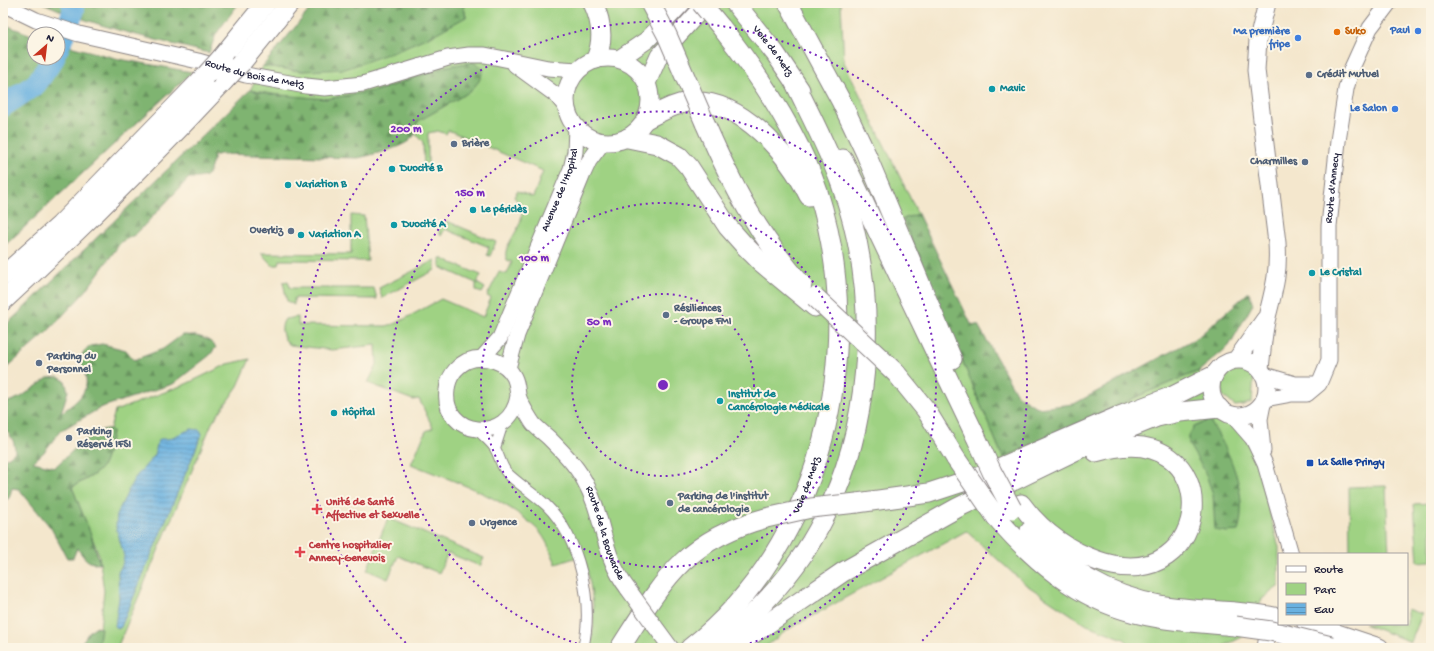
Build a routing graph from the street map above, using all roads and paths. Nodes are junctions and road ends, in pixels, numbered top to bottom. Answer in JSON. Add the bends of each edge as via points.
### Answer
{"nodes":[{"id":1,"x":266,"y":3,"type":"edge"},
{"id":2,"x":290,"y":3,"type":"edge"},
{"id":3,"x":593,"y":3,"type":"edge"},
{"id":4,"x":650,"y":3,"type":"edge"},
{"id":5,"x":682,"y":3,"type":"edge"},
{"id":6,"x":701,"y":3,"type":"edge"},
{"id":7,"x":707,"y":3,"type":"edge"},
{"id":8,"x":788,"y":3,"type":"edge"},
{"id":9,"x":802,"y":3,"type":"edge"},
{"id":10,"x":1267,"y":3,"type":"edge"},
{"id":11,"x":1389,"y":3,"type":"edge"},
{"id":12,"x":3,"y":4,"type":"edge"},
{"id":13,"x":737,"y":5,"type":"edge"},
{"id":14,"x":596,"y":59,"type":"junction"},
{"id":15,"x":619,"y":59,"type":"junction"},
{"id":16,"x":509,"y":61,"type":"junction"},
{"id":17,"x":578,"y":70,"type":"junction"},
{"id":18,"x":794,"y":81,"type":"junction"},
{"id":19,"x":647,"y":83,"type":"junction"},
{"id":20,"x":841,"y":101,"type":"junction"},
{"id":21,"x":566,"y":107,"type":"junction"},
{"id":22,"x":646,"y":119,"type":"junction"},
{"id":23,"x":576,"y":127,"type":"junction"},
{"id":24,"x":628,"y":138,"type":"junction"},
{"id":25,"x":602,"y":142,"type":"junction"},
{"id":26,"x":3,"y":276,"type":"edge"},
{"id":27,"x":836,"y":286,"type":"junction"},
{"id":28,"x":3,"y":301,"type":"edge"},
{"id":29,"x":815,"y":302,"type":"junction"},
{"id":30,"x":1267,"y":317,"type":"junction"},
{"id":31,"x":482,"y":358,"type":"junction"},
{"id":32,"x":1236,"y":360,"type":"junction"},
{"id":33,"x":508,"y":368,"type":"junction"},
{"id":34,"x":1262,"y":372,"type":"junction"},
{"id":35,"x":1214,"y":376,"type":"junction"},
{"id":36,"x":1319,"y":384,"type":"junction"},
{"id":37,"x":518,"y":396,"type":"junction"},
{"id":38,"x":1264,"y":402,"type":"junction"},
{"id":39,"x":1226,"y":412,"type":"junction"},
{"id":40,"x":505,"y":422,"type":"junction"},
{"id":41,"x":532,"y":423,"type":"junction"},
{"id":42,"x":477,"y":429,"type":"junction"},
{"id":43,"x":981,"y":435,"type":"junction"},
{"id":44,"x":495,"y":448,"type":"junction"},
{"id":45,"x":1265,"y":464,"type":"junction"},
{"id":46,"x":1039,"y":469,"type":"junction"},
{"id":47,"x":1010,"y":510,"type":"junction"},
{"id":48,"x":1291,"y":553,"type":"edge"},
{"id":49,"x":1239,"y":619,"type":"junction"},
{"id":50,"x":1309,"y":625,"type":"edge"},
{"id":51,"x":1287,"y":633,"type":"edge"},
{"id":52,"x":1333,"y":641,"type":"edge"},
{"id":53,"x":670,"y":645,"type":"edge"},
{"id":54,"x":1262,"y":647,"type":"edge"},
{"id":55,"x":583,"y":648,"type":"edge"},
{"id":56,"x":620,"y":648,"type":"edge"},
{"id":57,"x":690,"y":648,"type":"edge"},
{"id":58,"x":717,"y":648,"type":"edge"},
{"id":59,"x":732,"y":648,"type":"edge"},
{"id":60,"x":1379,"y":648,"type":"edge"}],
"edges":[{"from":1,"to":26,"type":"highway","bridge":true,"via":[[204,76],[65,220]]},
{"from":2,"to":28,"type":"highway","bridge":true,"via":[[242,62],[149,162],[70,240]]},
{"from":3,"to":14,"type":"highway","via":[[601,26],[602,39]]},
{"from":4,"to":29,"type":"highway","bridge":true,"via":[[667,35],[738,196],[777,256]]},
{"from":5,"to":15,"type":"main road","via":[[653,34]]},
{"from":6,"to":27,"type":"highway","bridge":true,"via":[[761,81],[805,160],[822,208]]},
{"from":7,"to":19,"type":"main road","via":[[659,56]]},
{"from":8,"to":20,"type":"highway"},
{"from":9,"to":20,"type":"highway"},
{"from":10,"to":30,"type":"main road","via":[[1258,40],[1256,70],[1278,266]]},
{"from":11,"to":36,"type":"street","name":"Route d'Annecy","via":[[1370,28],[1351,70],[1346,89],[1329,226],[1329,360]]},
{"from":12,"to":16,"type":"street","name":"Route du Bois de Metz","via":[[79,34],[198,61],[246,76],[325,88],[363,84],[459,56],[485,55]]},
{"from":13,"to":18,"type":"highway","name":"Voie de Metz"},
{"from":14,"to":15,"type":"main road"},
{"from":14,"to":17,"type":"main road"},
{"from":15,"to":19,"type":"main road","via":[[638,70]]},
{"from":16,"to":17,"type":"street","name":"Route du Bois de Metz"},
{"from":16,"to":21,"type":"street","name":"Route du Bois de Metz","via":[[556,95]]},
{"from":17,"to":21,"type":"main road","via":[[568,88]]},
{"from":18,"to":43,"type":"highway","via":[[832,138]]},
{"from":18,"to":58,"type":"highway","via":[[841,184],[859,249],[866,322],[866,358],[861,400],[851,448],[839,483],[804,554],[754,614]]},
{"from":19,"to":22,"type":"main road","via":[[650,101]]},
{"from":20,"to":43,"type":"highway","via":[[866,154]]},
{"from":21,"to":23,"type":"main road"},
{"from":22,"to":24,"type":"main road"},
{"from":22,"to":27,"type":"highway","via":[[678,104],[698,102],[733,113],[761,132],[788,161],[805,189],[823,233]]},
{"from":23,"to":25,"type":"main road","via":[[588,137]]},
{"from":23,"to":31,"type":"street","name":"Avenue de l'Hopital","via":[[571,169],[500,338]]},
{"from":24,"to":25,"type":"main road"},
{"from":24,"to":29,"type":"highway","via":[[657,144],[679,156],[728,227],[744,245],[762,263]]},
{"from":25,"to":33,"type":"street","name":"Avenue de l'Hopital","via":[[583,174],[517,335]]},
{"from":27,"to":57,"type":"highway","name":"Voie de Metz","via":[[839,331],[832,397],[817,459],[806,490],[786,531],[759,574],[729,611]]},
{"from":29,"to":47,"type":"highway","bridge":true,"via":[[896,373],[926,410],[956,459]]},
{"from":30,"to":32,"type":"main road"},
{"from":30,"to":34,"type":"main road"},
{"from":31,"to":33,"type":"street"},
{"from":31,"to":42,"type":"street","via":[[468,361],[457,368],[447,390],[448,403],[455,418],[466,426]]},
{"from":32,"to":34,"type":"main road","via":[[1246,361]]},
{"from":32,"to":35,"type":"main road","via":[[1222,365]]},
{"from":33,"to":37,"type":"street","via":[[518,386]]},
{"from":34,"to":36,"type":"street","via":[[1294,384]]},
{"from":34,"to":38,"type":"main road","via":[[1267,387]]},
{"from":35,"to":39,"type":"main road","via":[[1211,389],[1215,403]]},
{"from":35,"to":56,"type":"highway","bridge":true,"via":[[1173,396],[1117,417],[978,477],[929,493],[811,508],[743,524],[722,533],[687,557],[669,575]]},
{"from":36,"to":38,"type":"street","via":[[1307,394],[1292,394]]},
{"from":37,"to":40,"type":"street","via":[[517,405]]},
{"from":37,"to":41,"type":"street","name":"Route de la Bouvarde"},
{"from":38,"to":39,"type":"main road","via":[[1249,415]]},
{"from":38,"to":45,"type":"street","via":[[1260,419]]},
{"from":39,"to":45,"type":"street","via":[[1253,439]]},
{"from":39,"to":46,"type":"highway","via":[[1180,412],[1157,417],[1085,446]]},
{"from":40,"to":41,"type":"street"},
{"from":40,"to":42,"type":"street","via":[[491,429]]},
{"from":40,"to":44,"type":"street"},
{"from":41,"to":53,"type":"street","name":"Route de la Bouvarde","bridge":true,"via":[[560,449],[583,479],[593,499],[610,560],[618,577]]},
{"from":42,"to":44,"type":"street"},
{"from":43,"to":47,"type":"highway","bridge":true,"via":[[992,472]]},
{"from":44,"to":55,"type":"street","via":[[507,473],[546,505],[570,538],[586,599],[586,634]]},
{"from":45,"to":48,"type":"street"},
{"from":46,"to":47,"type":"highway","via":[[1114,447],[1131,445],[1161,452],[1183,472],[1190,486],[1193,501],[1187,532],[1173,551],[1158,561],[1140,566],[1114,565],[1086,557],[1064,545],[1032,519]]},
{"from":46,"to":59,"type":"highway","via":[[957,508],[875,553],[814,590]]},
{"from":47,"to":49,"type":"highway","via":[[1012,536],[1045,566],[1100,601],[1156,618]]},
{"from":49,"to":51,"type":"highway"},
{"from":49,"to":52,"type":"highway","bridge":true,"via":[[1271,631]]},
{"from":50,"to":52,"type":"highway"},
{"from":51,"to":54,"type":"street","via":[[1267,635]]},
{"from":52,"to":60,"type":"highway"}]}
